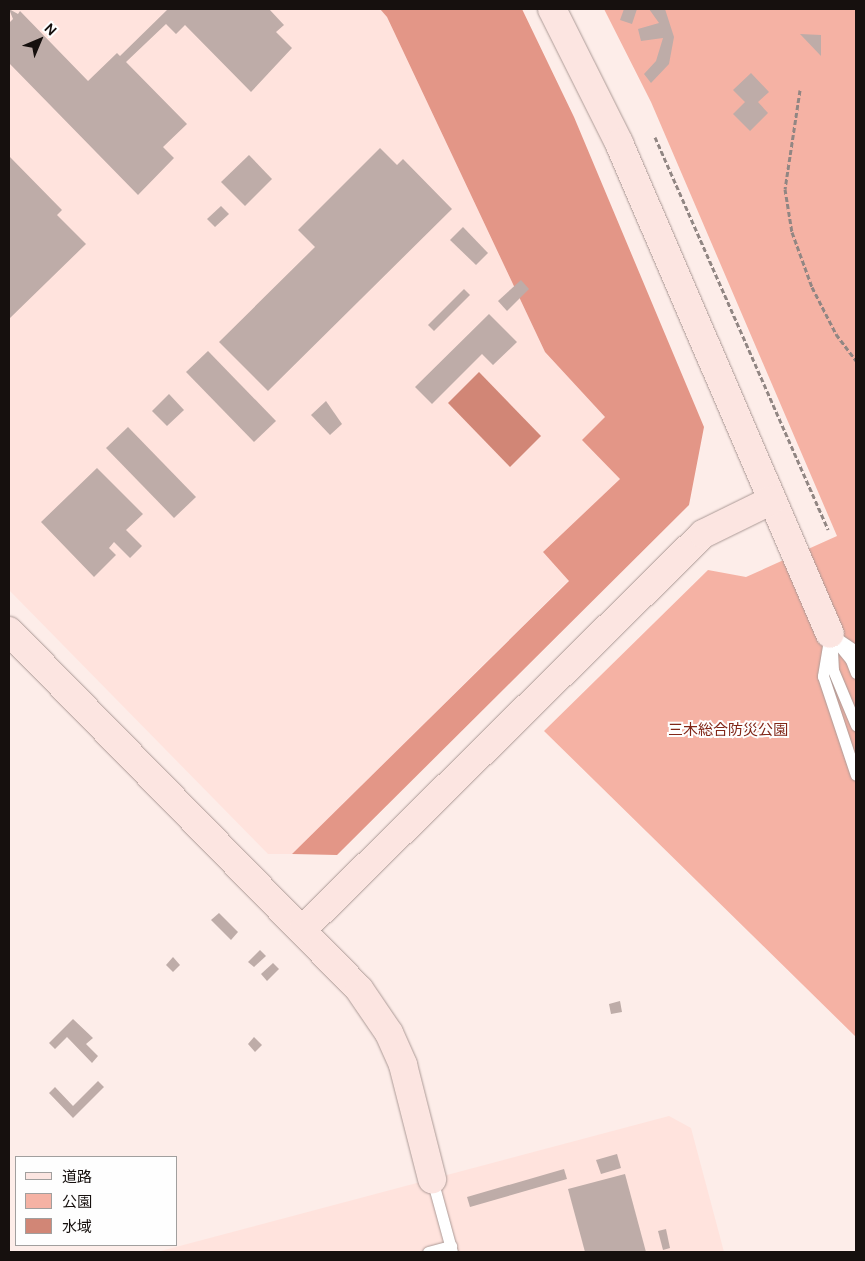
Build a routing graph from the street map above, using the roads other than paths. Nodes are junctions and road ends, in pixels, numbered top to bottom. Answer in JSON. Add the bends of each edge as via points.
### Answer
{"nodes":[{"id":1,"x":552,"y":9,"type":"edge"},
{"id":2,"x":772,"y":500,"type":"junction"},
{"id":3,"x":9,"y":631,"type":"edge"},
{"id":4,"x":830,"y":634,"type":"junction"},
{"id":5,"x":856,"y":651,"type":"edge"},
{"id":6,"x":856,"y":673,"type":"edge"},
{"id":7,"x":856,"y":725,"type":"edge"},
{"id":8,"x":856,"y":775,"type":"edge"},
{"id":9,"x":303,"y":928,"type":"junction"},
{"id":10,"x":432,"y":1179,"type":"joint"},
{"id":11,"x":451,"y":1249,"type":"edge"},
{"id":12,"x":428,"y":1252,"type":"edge"}],
"edges":[{"from":1,"to":2,"type":"street","via":[[596,92]]},
{"from":2,"to":4,"type":"street"},
{"from":2,"to":9,"type":"street","via":[[703,534]]},
{"from":3,"to":9,"type":"street"},
{"from":4,"to":5,"type":"lane"},
{"from":4,"to":6,"type":"lane"},
{"from":4,"to":7,"type":"lane","via":[[833,670]]},
{"from":4,"to":8,"type":"lane","via":[[823,676]]},
{"from":9,"to":10,"type":"street","via":[[346,972],[389,1033],[414,1098]]},
{"from":10,"to":11,"type":"lane"},
{"from":11,"to":12,"type":"lane"}]}
